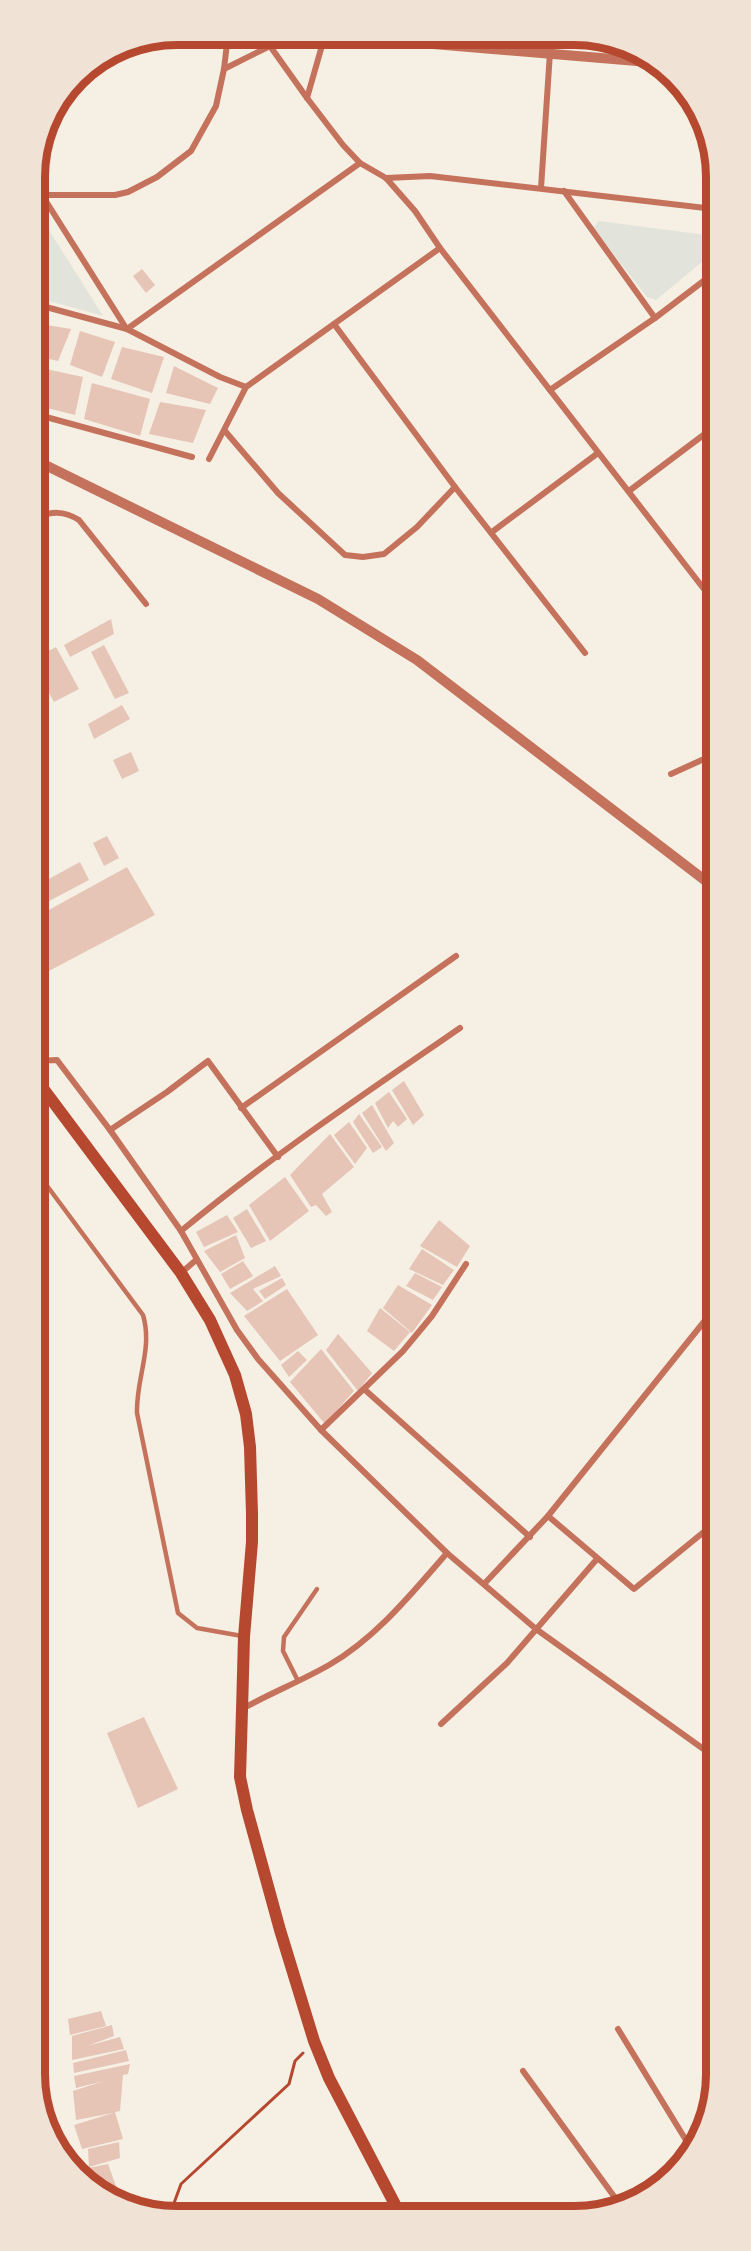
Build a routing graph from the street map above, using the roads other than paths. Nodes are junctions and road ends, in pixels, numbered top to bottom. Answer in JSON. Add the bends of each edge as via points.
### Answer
{"nodes":[{"id":1,"x":227,"y":45,"type":"edge"},
{"id":2,"x":322,"y":45,"type":"edge"},
{"id":3,"x":438,"y":45,"type":"edge"},
{"id":4,"x":551,"y":45,"type":"edge"},
{"id":5,"x":270,"y":46,"type":"joint"},
{"id":6,"x":550,"y":55,"type":"junction"},
{"id":7,"x":636,"y":61,"type":"edge"},
{"id":8,"x":224,"y":69,"type":"junction"},
{"id":9,"x":307,"y":98,"type":"junction"},
{"id":10,"x":360,"y":163,"type":"junction"},
{"id":11,"x":386,"y":178,"type":"junction"},
{"id":12,"x":541,"y":188,"type":"junction"},
{"id":13,"x":564,"y":191,"type":"junction"},
{"id":14,"x":45,"y":195,"type":"edge"},
{"id":15,"x":45,"y":206,"type":"edge"},
{"id":16,"x":706,"y":208,"type":"edge"},
{"id":17,"x":440,"y":248,"type":"junction"},
{"id":18,"x":706,"y":279,"type":"edge"},
{"id":19,"x":45,"y":307,"type":"edge"},
{"id":20,"x":654,"y":318,"type":"junction"},
{"id":21,"x":334,"y":324,"type":"junction"},
{"id":22,"x":127,"y":329,"type":"junction"},
{"id":23,"x":246,"y":387,"type":"junction"},
{"id":24,"x":550,"y":390,"type":"junction"},
{"id":25,"x":45,"y":417,"type":"edge"},
{"id":26,"x":225,"y":431,"type":"junction"},
{"id":27,"x":706,"y":433,"type":"edge"},
{"id":28,"x":598,"y":453,"type":"junction"},
{"id":29,"x":192,"y":457,"type":"dead end"},
{"id":30,"x":209,"y":459,"type":"dead end"},
{"id":31,"x":45,"y":465,"type":"edge"},
{"id":32,"x":455,"y":487,"type":"junction"},
{"id":33,"x":628,"y":491,"type":"junction"},
{"id":34,"x":45,"y":514,"type":"edge"},
{"id":35,"x":492,"y":532,"type":"junction"},
{"id":36,"x":706,"y":591,"type":"edge"},
{"id":37,"x":146,"y":604,"type":"dead end"},
{"id":38,"x":585,"y":653,"type":"dead end"},
{"id":39,"x":706,"y":758,"type":"edge"},
{"id":40,"x":671,"y":774,"type":"dead end"},
{"id":41,"x":706,"y":881,"type":"edge"},
{"id":42,"x":456,"y":956,"type":"dead end"},
{"id":43,"x":460,"y":1028,"type":"dead end"},
{"id":44,"x":45,"y":1061,"type":"edge"},
{"id":45,"x":45,"y":1091,"type":"edge"},
{"id":46,"x":242,"y":1108,"type":"junction"},
{"id":47,"x":110,"y":1130,"type":"junction"},
{"id":48,"x":278,"y":1157,"type":"junction"},
{"id":49,"x":45,"y":1184,"type":"edge"},
{"id":50,"x":181,"y":1231,"type":"junction"},
{"id":51,"x":196,"y":1260,"type":"junction"},
{"id":52,"x":466,"y":1264,"type":"dead end"},
{"id":53,"x":181,"y":1273,"type":"junction"},
{"id":54,"x":706,"y":1319,"type":"edge"},
{"id":55,"x":364,"y":1389,"type":"junction"},
{"id":56,"x":321,"y":1430,"type":"junction"},
{"id":57,"x":548,"y":1516,"type":"junction"},
{"id":58,"x":706,"y":1530,"type":"edge"},
{"id":59,"x":530,"y":1537,"type":"junction"},
{"id":60,"x":447,"y":1553,"type":"junction"},
{"id":61,"x":597,"y":1559,"type":"junction"},
{"id":62,"x":484,"y":1584,"type":"junction"},
{"id":63,"x":317,"y":1590,"type":"dead end"},
{"id":64,"x":536,"y":1629,"type":"junction"},
{"id":65,"x":244,"y":1637,"type":"junction"},
{"id":66,"x":298,"y":1681,"type":"junction"},
{"id":67,"x":242,"y":1710,"type":"junction"},
{"id":68,"x":441,"y":1724,"type":"dead end"},
{"id":69,"x":706,"y":1751,"type":"edge"},
{"id":70,"x":618,"y":2029,"type":"dead end"},
{"id":71,"x":523,"y":2071,"type":"dead end"},
{"id":72,"x":687,"y":2142,"type":"edge"},
{"id":73,"x":616,"y":2199,"type":"edge"},
{"id":74,"x":396,"y":2206,"type":"edge"}],
"edges":[{"from":1,"to":8,"type":"street"},
{"from":2,"to":9,"type":"street"},
{"from":3,"to":6,"type":"street"},
{"from":4,"to":6,"type":"street"},
{"from":5,"to":8,"type":"street"},
{"from":5,"to":9,"type":"street"},
{"from":6,"to":7,"type":"street"},
{"from":6,"to":12,"type":"street"},
{"from":8,"to":14,"type":"street","via":[[216,106],[191,151],[157,177],[115,195]]},
{"from":9,"to":10,"type":"street"},
{"from":10,"to":11,"type":"street"},
{"from":10,"to":22,"type":"street"},
{"from":11,"to":12,"type":"street","via":[[430,176]]},
{"from":11,"to":17,"type":"street"},
{"from":12,"to":13,"type":"street"},
{"from":13,"to":16,"type":"street"},
{"from":13,"to":20,"type":"street"},
{"from":15,"to":22,"type":"street"},
{"from":17,"to":21,"type":"street"},
{"from":17,"to":24,"type":"street"},
{"from":18,"to":20,"type":"street"},
{"from":19,"to":22,"type":"street"},
{"from":20,"to":24,"type":"street"},
{"from":21,"to":23,"type":"street"},
{"from":21,"to":32,"type":"street"},
{"from":22,"to":23,"type":"street"},
{"from":23,"to":26,"type":"street"},
{"from":24,"to":28,"type":"street"},
{"from":25,"to":29,"type":"street"},
{"from":26,"to":30,"type":"street"},
{"from":26,"to":32,"type":"street","via":[[278,493],[345,555],[384,554],[417,527]]},
{"from":27,"to":33,"type":"street"},
{"from":28,"to":33,"type":"street"},
{"from":28,"to":35,"type":"street"},
{"from":31,"to":41,"type":"street","via":[[318,599],[417,660]]},
{"from":32,"to":35,"type":"street"},
{"from":33,"to":36,"type":"street"},
{"from":34,"to":37,"type":"street","via":[[69,514],[79,520]]},
{"from":35,"to":38,"type":"street"},
{"from":39,"to":40,"type":"street"},
{"from":42,"to":46,"type":"street"},
{"from":43,"to":48,"type":"street"},
{"from":44,"to":47,"type":"street","via":[[57,1060]]},
{"from":45,"to":53,"type":"main road"},
{"from":46,"to":47,"type":"street","via":[[208,1061]]},
{"from":46,"to":48,"type":"street"},
{"from":47,"to":50,"type":"street"},
{"from":48,"to":50,"type":"street"},
{"from":49,"to":65,"type":"lane","via":[[143,1314],[148,1331],[136,1394],[137,1413],[178,1613],[197,1628]]},
{"from":50,"to":51,"type":"street"},
{"from":51,"to":53,"type":"street"},
{"from":51,"to":56,"type":"street","via":[[237,1330]]},
{"from":52,"to":55,"type":"street","via":[[404,1351]]},
{"from":53,"to":65,"type":"main road","via":[[222,1345],[246,1414],[252,1542]]},
{"from":54,"to":57,"type":"street"},
{"from":55,"to":56,"type":"street"},
{"from":55,"to":59,"type":"street"},
{"from":56,"to":60,"type":"street"},
{"from":57,"to":59,"type":"street"},
{"from":57,"to":61,"type":"street"},
{"from":58,"to":61,"type":"street","via":[[634,1589]]},
{"from":59,"to":62,"type":"street"},
{"from":60,"to":62,"type":"street"},
{"from":60,"to":66,"type":"street","via":[[399,1608],[372,1632],[330,1664]]},
{"from":61,"to":64,"type":"street"},
{"from":62,"to":64,"type":"street"},
{"from":63,"to":66,"type":"lane","via":[[284,1637],[283,1651]]},
{"from":64,"to":68,"type":"street","via":[[507,1663]]},
{"from":64,"to":69,"type":"street"},
{"from":65,"to":67,"type":"main road"},
{"from":66,"to":67,"type":"street"},
{"from":67,"to":74,"type":"main road","via":[[240,1777],[279,1930],[329,2078]]},
{"from":70,"to":72,"type":"street"},
{"from":71,"to":73,"type":"street"}]}
